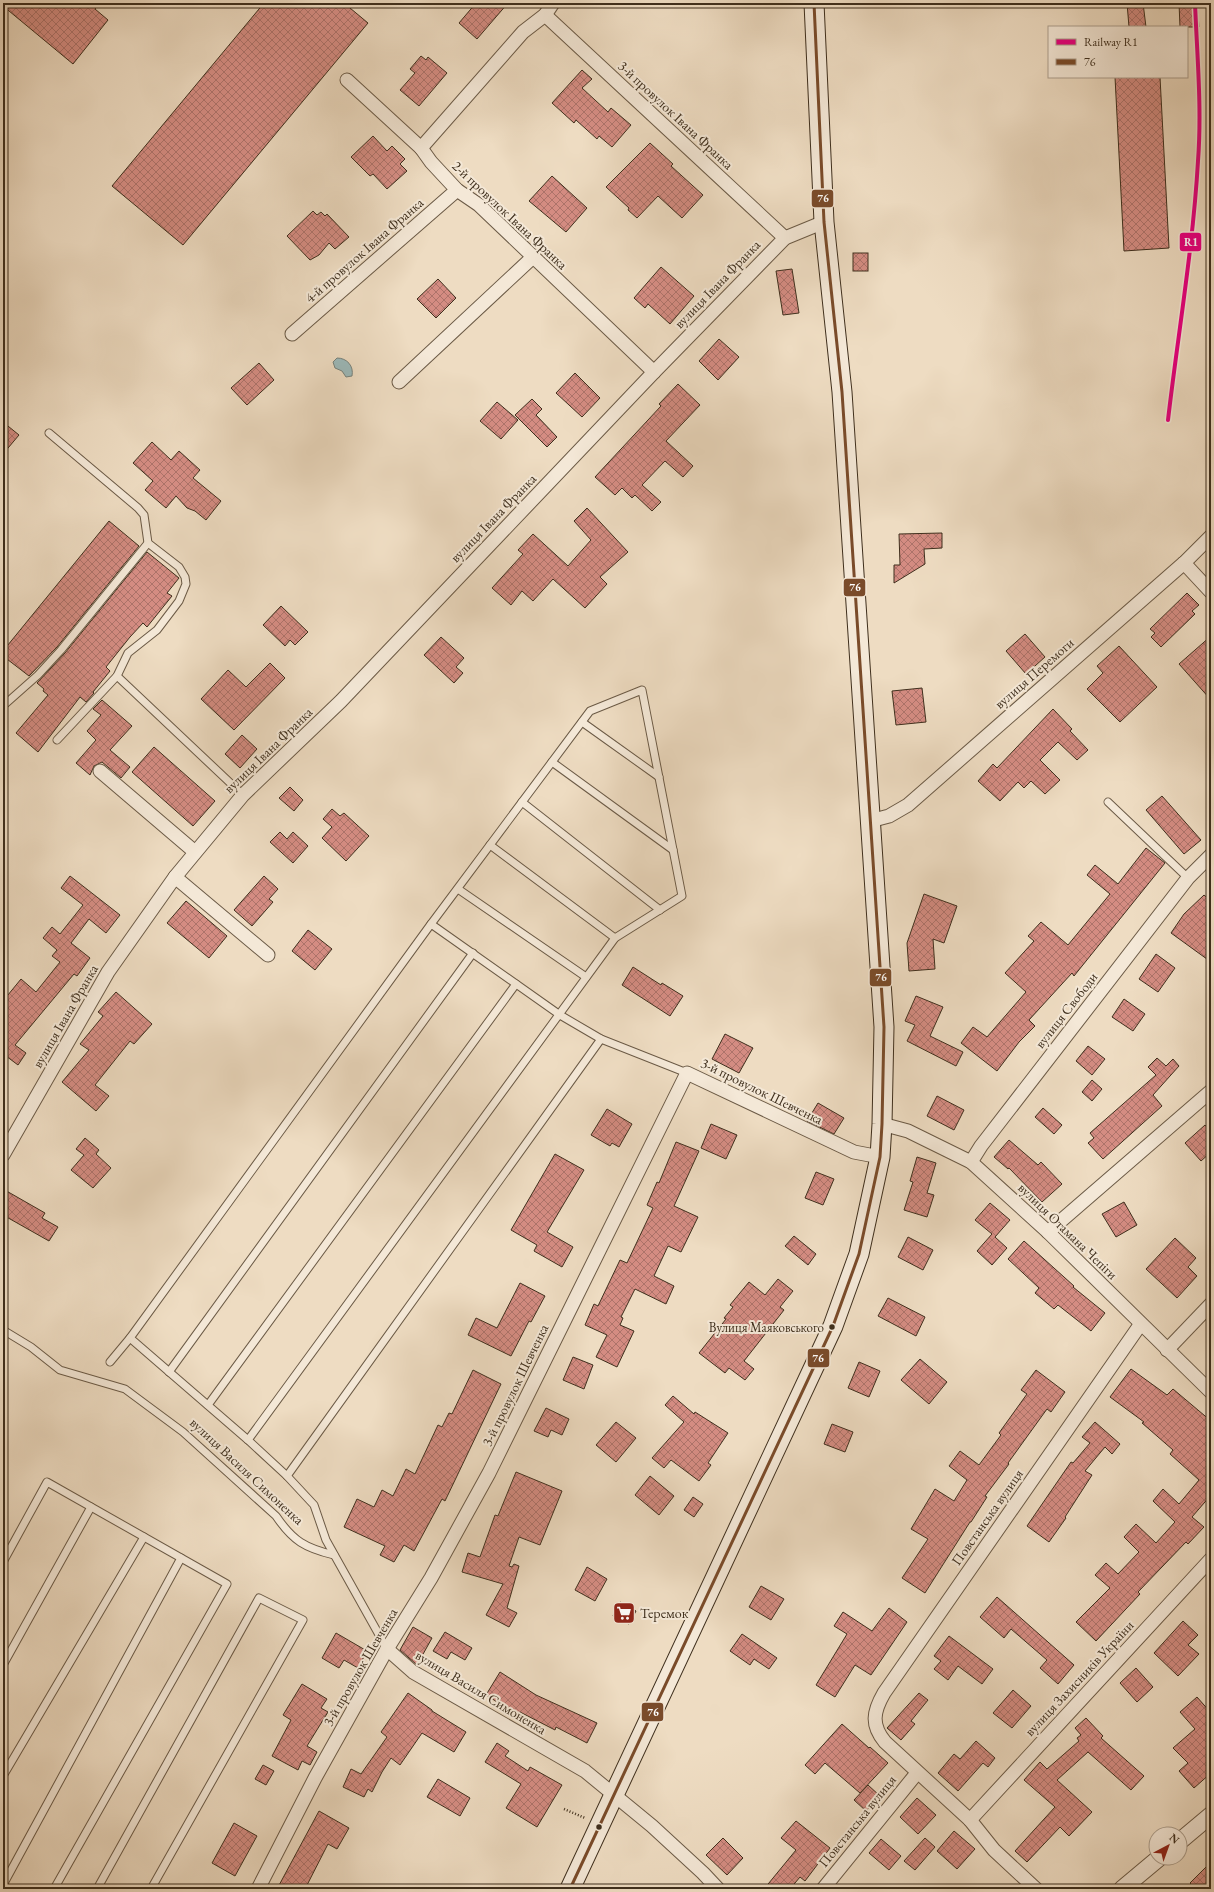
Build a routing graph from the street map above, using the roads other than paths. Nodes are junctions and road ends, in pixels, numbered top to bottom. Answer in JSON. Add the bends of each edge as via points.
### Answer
{"nodes":[{"id":1,"x":553,"y":3,"type":"edge"},
{"id":2,"x":814,"y":3,"type":"edge"},
{"id":3,"x":545,"y":15,"type":"junction"},
{"id":4,"x":347,"y":80,"type":"dead end"},
{"id":5,"x":421,"y":148,"type":"junction"},
{"id":6,"x":457,"y":190,"type":"junction"},
{"id":7,"x":824,"y":222,"type":"junction"},
{"id":8,"x":785,"y":238,"type":"junction"},
{"id":9,"x":533,"y":257,"type":"junction"},
{"id":10,"x":292,"y":334,"type":"dead end"},
{"id":11,"x":654,"y":372,"type":"junction"},
{"id":12,"x":399,"y":382,"type":"dead end"},
{"id":13,"x":49,"y":433,"type":"dead end"},
{"id":14,"x":1211,"y":536,"type":"edge"},
{"id":15,"x":148,"y":543,"type":"junction"},
{"id":16,"x":1184,"y":563,"type":"junction"},
{"id":17,"x":1211,"y":592,"type":"edge"},
{"id":18,"x":117,"y":676,"type":"junction"},
{"id":19,"x":3,"y":706,"type":"edge"},
{"id":20,"x":582,"y":722,"type":"junction"},
{"id":21,"x":56,"y":740,"type":"dead end"},
{"id":22,"x":552,"y":762,"type":"junction"},
{"id":23,"x":100,"y":771,"type":"dead end"},
{"id":24,"x":659,"y":777,"type":"junction"},
{"id":25,"x":243,"y":795,"type":"junction"},
{"id":26,"x":522,"y":802,"type":"junction"},
{"id":27,"x":1108,"y":802,"type":"dead end"},
{"id":28,"x":870,"y":821,"type":"junction"},
{"id":29,"x":490,"y":845,"type":"junction"},
{"id":30,"x":673,"y":850,"type":"junction"},
{"id":31,"x":195,"y":852,"type":"junction"},
{"id":32,"x":1211,"y":855,"type":"edge"},
{"id":33,"x":175,"y":877,"type":"junction"},
{"id":34,"x":1188,"y":878,"type":"junction"},
{"id":35,"x":458,"y":888,"type":"junction"},
{"id":36,"x":660,"y":910,"type":"junction"},
{"id":37,"x":432,"y":924,"type":"junction"},
{"id":38,"x":615,"y":938,"type":"junction"},
{"id":39,"x":473,"y":953,"type":"junction"},
{"id":40,"x":268,"y":955,"type":"dead end"},
{"id":41,"x":586,"y":977,"type":"junction"},
{"id":42,"x":516,"y":984,"type":"junction"},
{"id":43,"x":560,"y":1015,"type":"junction"},
{"id":44,"x":601,"y":1039,"type":"junction"},
{"id":45,"x":687,"y":1073,"type":"junction"},
{"id":46,"x":1211,"y":1091,"type":"edge"},
{"id":47,"x":882,"y":1124,"type":"junction"},
{"id":48,"x":3,"y":1155,"type":"edge"},
{"id":49,"x":880,"y":1158,"type":"junction"},
{"id":50,"x":971,"y":1162,"type":"junction"},
{"id":51,"x":1048,"y":1232,"type":"junction"},
{"id":52,"x":1211,"y":1304,"type":"edge"},
{"id":53,"x":1140,"y":1325,"type":"junction"},
{"id":54,"x":3,"y":1330,"type":"edge"},
{"id":55,"x":130,"y":1338,"type":"junction"},
{"id":56,"x":1168,"y":1350,"type":"junction"},
{"id":57,"x":110,"y":1362,"type":"dead end"},
{"id":58,"x":169,"y":1372,"type":"junction"},
{"id":59,"x":1211,"y":1392,"type":"edge"},
{"id":60,"x":208,"y":1405,"type":"junction"},
{"id":61,"x":248,"y":1440,"type":"junction"},
{"id":62,"x":287,"y":1476,"type":"junction"},
{"id":63,"x":91,"y":1507,"type":"junction"},
{"id":64,"x":144,"y":1537,"type":"junction"},
{"id":65,"x":334,"y":1555,"type":"junction"},
{"id":66,"x":181,"y":1558,"type":"junction"},
{"id":67,"x":1211,"y":1558,"type":"edge"},
{"id":68,"x":3,"y":1562,"type":"edge"},
{"id":69,"x":387,"y":1649,"type":"junction"},
{"id":70,"x":3,"y":1665,"type":"edge"},
{"id":71,"x":917,"y":1773,"type":"junction"},
{"id":72,"x":3,"y":1776,"type":"edge"},
{"id":73,"x":614,"y":1795,"type":"junction"},
{"id":74,"x":1211,"y":1815,"type":"edge"},
{"id":75,"x":970,"y":1820,"type":"junction"},
{"id":76,"x":1188,"y":1834,"type":"edge"},
{"id":77,"x":1149,"y":1866,"type":"edge"},
{"id":78,"x":3,"y":1885,"type":"edge"},
{"id":79,"x":54,"y":1889,"type":"edge"},
{"id":80,"x":97,"y":1889,"type":"edge"},
{"id":81,"x":151,"y":1889,"type":"edge"},
{"id":82,"x":258,"y":1889,"type":"edge"},
{"id":83,"x":570,"y":1889,"type":"edge"},
{"id":84,"x":718,"y":1889,"type":"edge"},
{"id":85,"x":823,"y":1889,"type":"edge"},
{"id":86,"x":1036,"y":1889,"type":"edge"},
{"id":87,"x":1122,"y":1889,"type":"edge"}],
"edges":[{"from":1,"to":3,"type":"street"},
{"from":2,"to":7,"type":"main road"},
{"from":3,"to":5,"type":"street","via":[[523,32]]},
{"from":3,"to":8,"type":"street","name":"3-й провулок Івана Франка"},
{"from":4,"to":5,"type":"street","name":"2-й провулок Івана Франка"},
{"from":5,"to":6,"type":"street","name":"2-й провулок Івана Франка"},
{"from":6,"to":9,"type":"street","name":"2-й провулок Івана Франка","via":[[479,205]]},
{"from":6,"to":10,"type":"street","name":"4-й провулок Івана Франка"},
{"from":7,"to":8,"type":"street","name":"вулиця Івана Франка"},
{"from":7,"to":28,"type":"main road","via":[[842,392]]},
{"from":8,"to":11,"type":"street","name":"вулиця Івана Франка"},
{"from":9,"to":11,"type":"street","name":"2-й провулок Івана Франка"},
{"from":9,"to":12,"type":"street"},
{"from":11,"to":25,"type":"street","name":"вулиця Івана Франка","via":[[341,701]]},
{"from":13,"to":15,"type":"lane","via":[[138,508],[144,515]]},
{"from":14,"to":16,"type":"street","name":"вулиця Перемоги"},
{"from":15,"to":18,"type":"lane","via":[[179,567],[186,584],[179,601],[157,630],[128,653]]},
{"from":15,"to":19,"type":"lane","via":[[61,650],[38,675]]},
{"from":16,"to":17,"type":"street"},
{"from":16,"to":28,"type":"street","name":"вулиця Перемоги","via":[[908,805],[889,816]]},
{"from":18,"to":21,"type":"lane"},
{"from":18,"to":25,"type":"lane"},
{"from":20,"to":22,"type":"lane"},
{"from":20,"to":24,"type":"lane"},
{"from":20,"to":24,"type":"lane","via":[[590,711],[642,690]]},
{"from":22,"to":26,"type":"lane"},
{"from":22,"to":30,"type":"lane"},
{"from":23,"to":31,"type":"street"},
{"from":24,"to":30,"type":"lane"},
{"from":25,"to":31,"type":"street","name":"вулиця Івана Франка"},
{"from":26,"to":29,"type":"lane"},
{"from":26,"to":36,"type":"lane"},
{"from":27,"to":34,"type":"lane"},
{"from":28,"to":47,"type":"main road","via":[[884,1027]]},
{"from":29,"to":35,"type":"lane"},
{"from":29,"to":38,"type":"lane"},
{"from":30,"to":36,"type":"lane","via":[[682,896]]},
{"from":31,"to":33,"type":"street","name":"вулиця Івана Франка"},
{"from":32,"to":34,"type":"street","name":"вулиця Свободи"},
{"from":33,"to":40,"type":"street"},
{"from":33,"to":48,"type":"street","name":"вулиця Івана Франка","via":[[108,972]]},
{"from":34,"to":50,"type":"street","name":"вулиця Свободи","via":[[985,1140]]},
{"from":35,"to":37,"type":"lane"},
{"from":35,"to":41,"type":"lane"},
{"from":36,"to":38,"type":"lane"},
{"from":37,"to":39,"type":"lane"},
{"from":37,"to":55,"type":"lane"},
{"from":38,"to":41,"type":"lane"},
{"from":39,"to":42,"type":"lane"},
{"from":39,"to":58,"type":"lane"},
{"from":41,"to":43,"type":"lane"},
{"from":42,"to":43,"type":"lane"},
{"from":42,"to":60,"type":"lane"},
{"from":43,"to":44,"type":"lane"},
{"from":43,"to":61,"type":"lane"},
{"from":44,"to":45,"type":"lane"},
{"from":44,"to":62,"type":"lane"},
{"from":45,"to":49,"type":"street","name":"3-й провулок Шевченка","via":[[854,1152]]},
{"from":45,"to":69,"type":"street","name":"3-й провулок Шевченка","via":[[489,1473],[431,1578]]},
{"from":46,"to":51,"type":"street"},
{"from":47,"to":49,"type":"main road"},
{"from":47,"to":50,"type":"street","name":"вулиця Отамана Чепіги","via":[[908,1131]]},
{"from":49,"to":73,"type":"main road","via":[[859,1254],[832,1326]]},
{"from":50,"to":51,"type":"street","name":"вулиця Отамана Чепіги"},
{"from":51,"to":53,"type":"street","name":"вулиця Отамана Чепіги"},
{"from":52,"to":56,"type":"street"},
{"from":53,"to":56,"type":"street","name":"вулиця Отамана Чепіги"},
{"from":53,"to":71,"type":"street","name":"Повстанська вулиця","via":[[884,1693],[875,1712],[877,1733]]},
{"from":54,"to":65,"type":"lane","name":"вулиця Василя Симоненка","via":[[31,1347],[60,1370],[125,1389],[183,1432],[276,1516],[286,1531],[310,1549]]},
{"from":55,"to":57,"type":"lane"},
{"from":55,"to":58,"type":"lane"},
{"from":56,"to":59,"type":"street","name":"вулиця Отамана Чепіги"},
{"from":58,"to":60,"type":"lane"},
{"from":60,"to":61,"type":"lane"},
{"from":61,"to":62,"type":"lane"},
{"from":62,"to":65,"type":"lane","via":[[314,1505]]},
{"from":63,"to":64,"type":"lane"},
{"from":63,"to":68,"type":"lane","via":[[48,1482]]},
{"from":63,"to":70,"type":"lane"},
{"from":64,"to":66,"type":"lane"},
{"from":64,"to":72,"type":"lane"},
{"from":65,"to":69,"type":"lane","name":"вулиця Василя Симоненка"},
{"from":66,"to":78,"type":"lane"},
{"from":66,"to":79,"type":"lane","via":[[227,1584]]},
{"from":67,"to":75,"type":"street","name":"вулиця Захисників України"},
{"from":69,"to":73,"type":"street","name":"вулиця Василя Симоненка","via":[[413,1672],[585,1771]]},
{"from":69,"to":82,"type":"street","name":"3-й провулок Шевченка","via":[[315,1778]]},
{"from":71,"to":75,"type":"street"},
{"from":71,"to":85,"type":"street","name":"Повстанська вулиця"},
{"from":73,"to":83,"type":"main road"},
{"from":73,"to":84,"type":"street","name":"вулиця Василя Симоненка","via":[[703,1872]]},
{"from":74,"to":76,"type":"street"},
{"from":75,"to":86,"type":"street","via":[[994,1850]]},
{"from":77,"to":87,"type":"street"},
{"from":80,"to":81,"type":"lane","via":[[259,1598],[303,1620]]}]}
